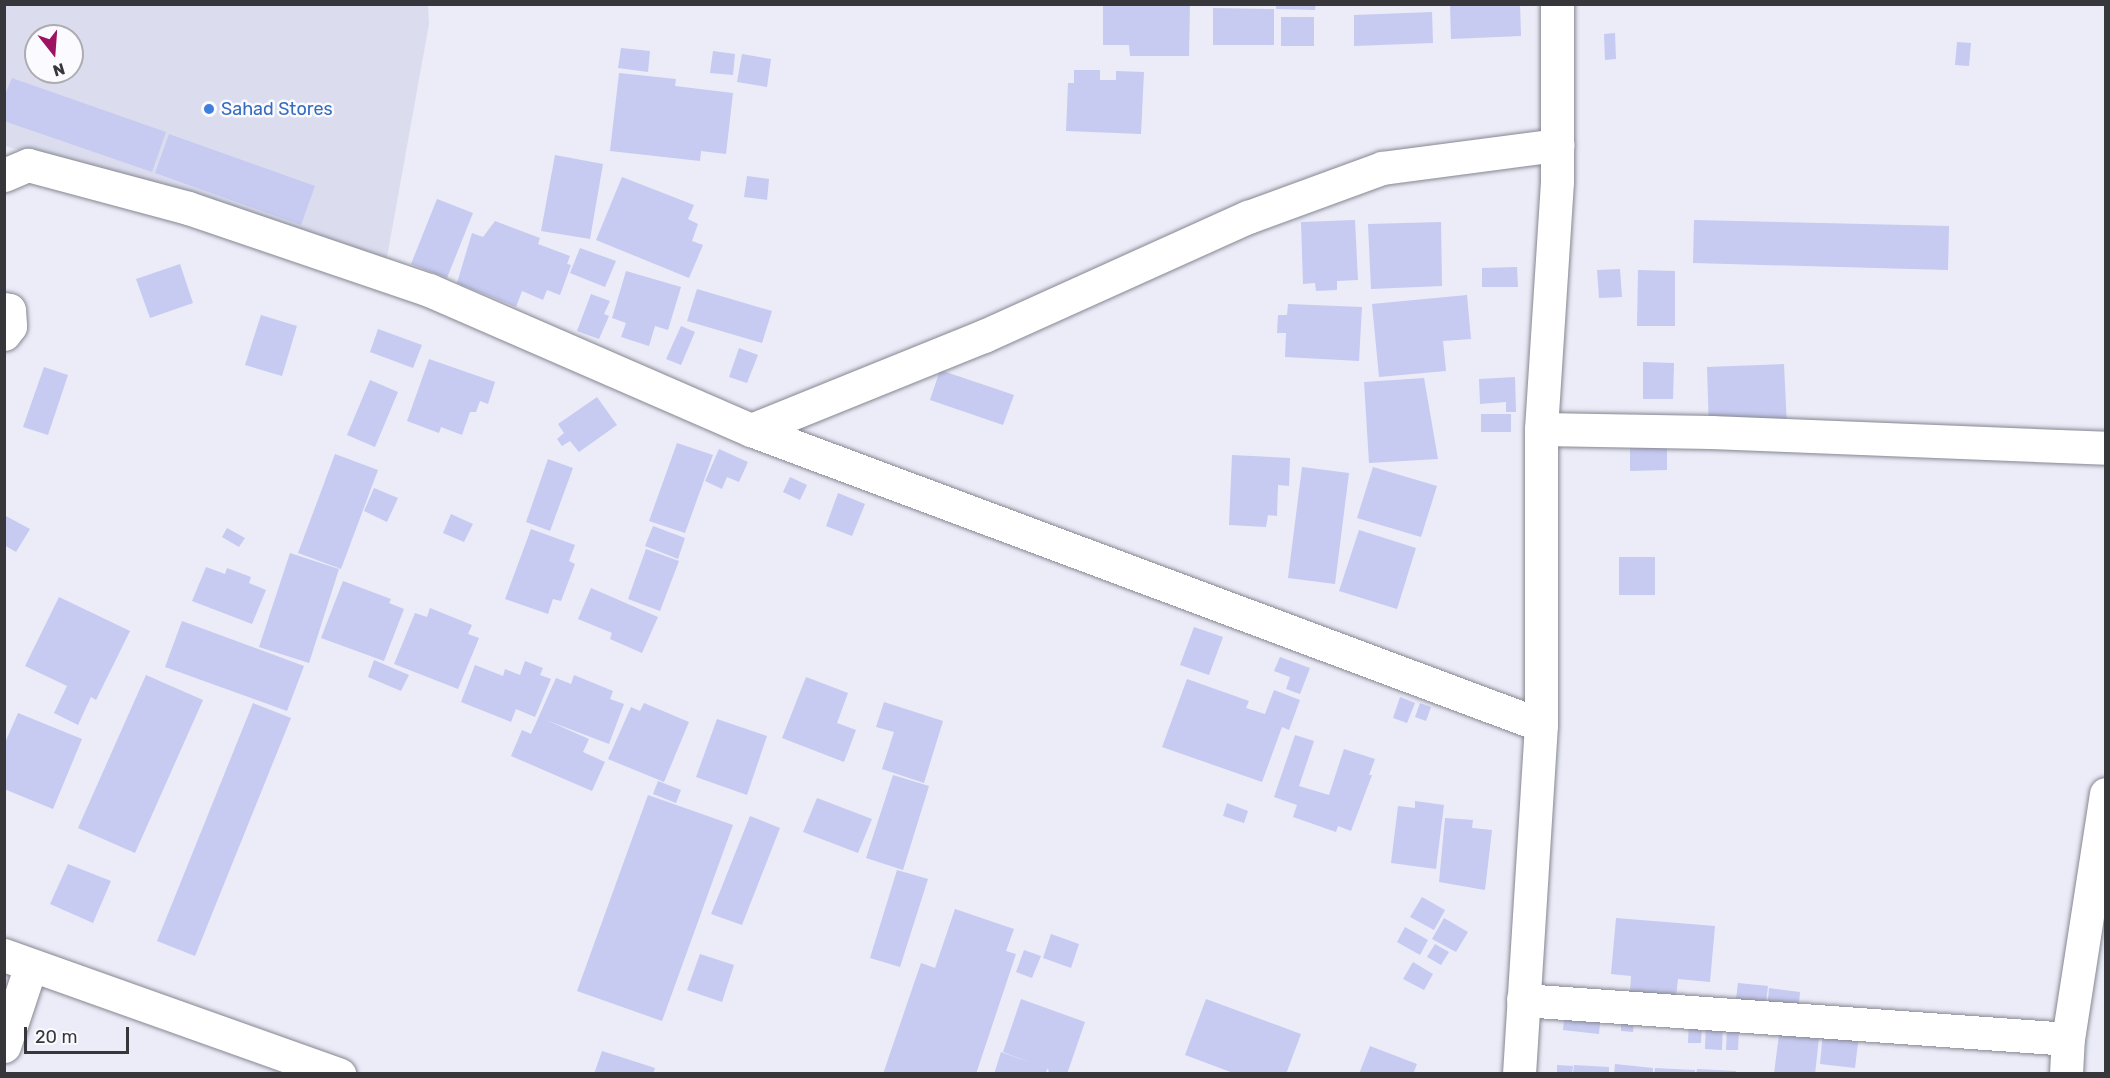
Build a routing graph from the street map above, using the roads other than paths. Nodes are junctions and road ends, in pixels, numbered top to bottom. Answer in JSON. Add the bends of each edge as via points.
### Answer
{"nodes":[{"id":1,"x":1557,"y":4,"type":"edge"},
{"id":2,"x":1557,"y":145,"type":"junction"},
{"id":3,"x":4,"y":175,"type":"edge"},
{"id":4,"x":4,"y":309,"type":"edge"},
{"id":5,"x":4,"y":333,"type":"edge"},
{"id":6,"x":1541,"y":429,"type":"junction"},
{"id":7,"x":751,"y":430,"type":"junction"},
{"id":8,"x":2106,"y":448,"type":"edge"},
{"id":9,"x":1541,"y":725,"type":"junction"},
{"id":10,"x":2106,"y":794,"type":"edge"},
{"id":11,"x":18,"y":960,"type":"edge"},
{"id":12,"x":1523,"y":1000,"type":"junction"},
{"id":13,"x":2068,"y":1039,"type":"junction"},
{"id":14,"x":4,"y":1046,"type":"edge"},
{"id":15,"x":339,"y":1074,"type":"edge"},
{"id":16,"x":1519,"y":1074,"type":"edge"},
{"id":17,"x":2066,"y":1074,"type":"edge"}],
"edges":[{"from":1,"to":2,"type":"street"},
{"from":2,"to":6,"type":"street"},
{"from":2,"to":7,"type":"street","via":[[1382,168],[1248,217],[974,340]]},
{"from":3,"to":7,"type":"street","via":[[28,165],[188,208],[374,271],[429,290]]},
{"from":4,"to":5,"type":"street","via":[[9,310],[10,326]]},
{"from":6,"to":8,"type":"street"},
{"from":6,"to":9,"type":"street"},
{"from":7,"to":9,"type":"street"},
{"from":9,"to":12,"type":"street"},
{"from":10,"to":13,"type":"street"},
{"from":11,"to":14,"type":"street"},
{"from":11,"to":15,"type":"street"},
{"from":12,"to":13,"type":"street"},
{"from":12,"to":16,"type":"street"},
{"from":13,"to":17,"type":"street"}]}
